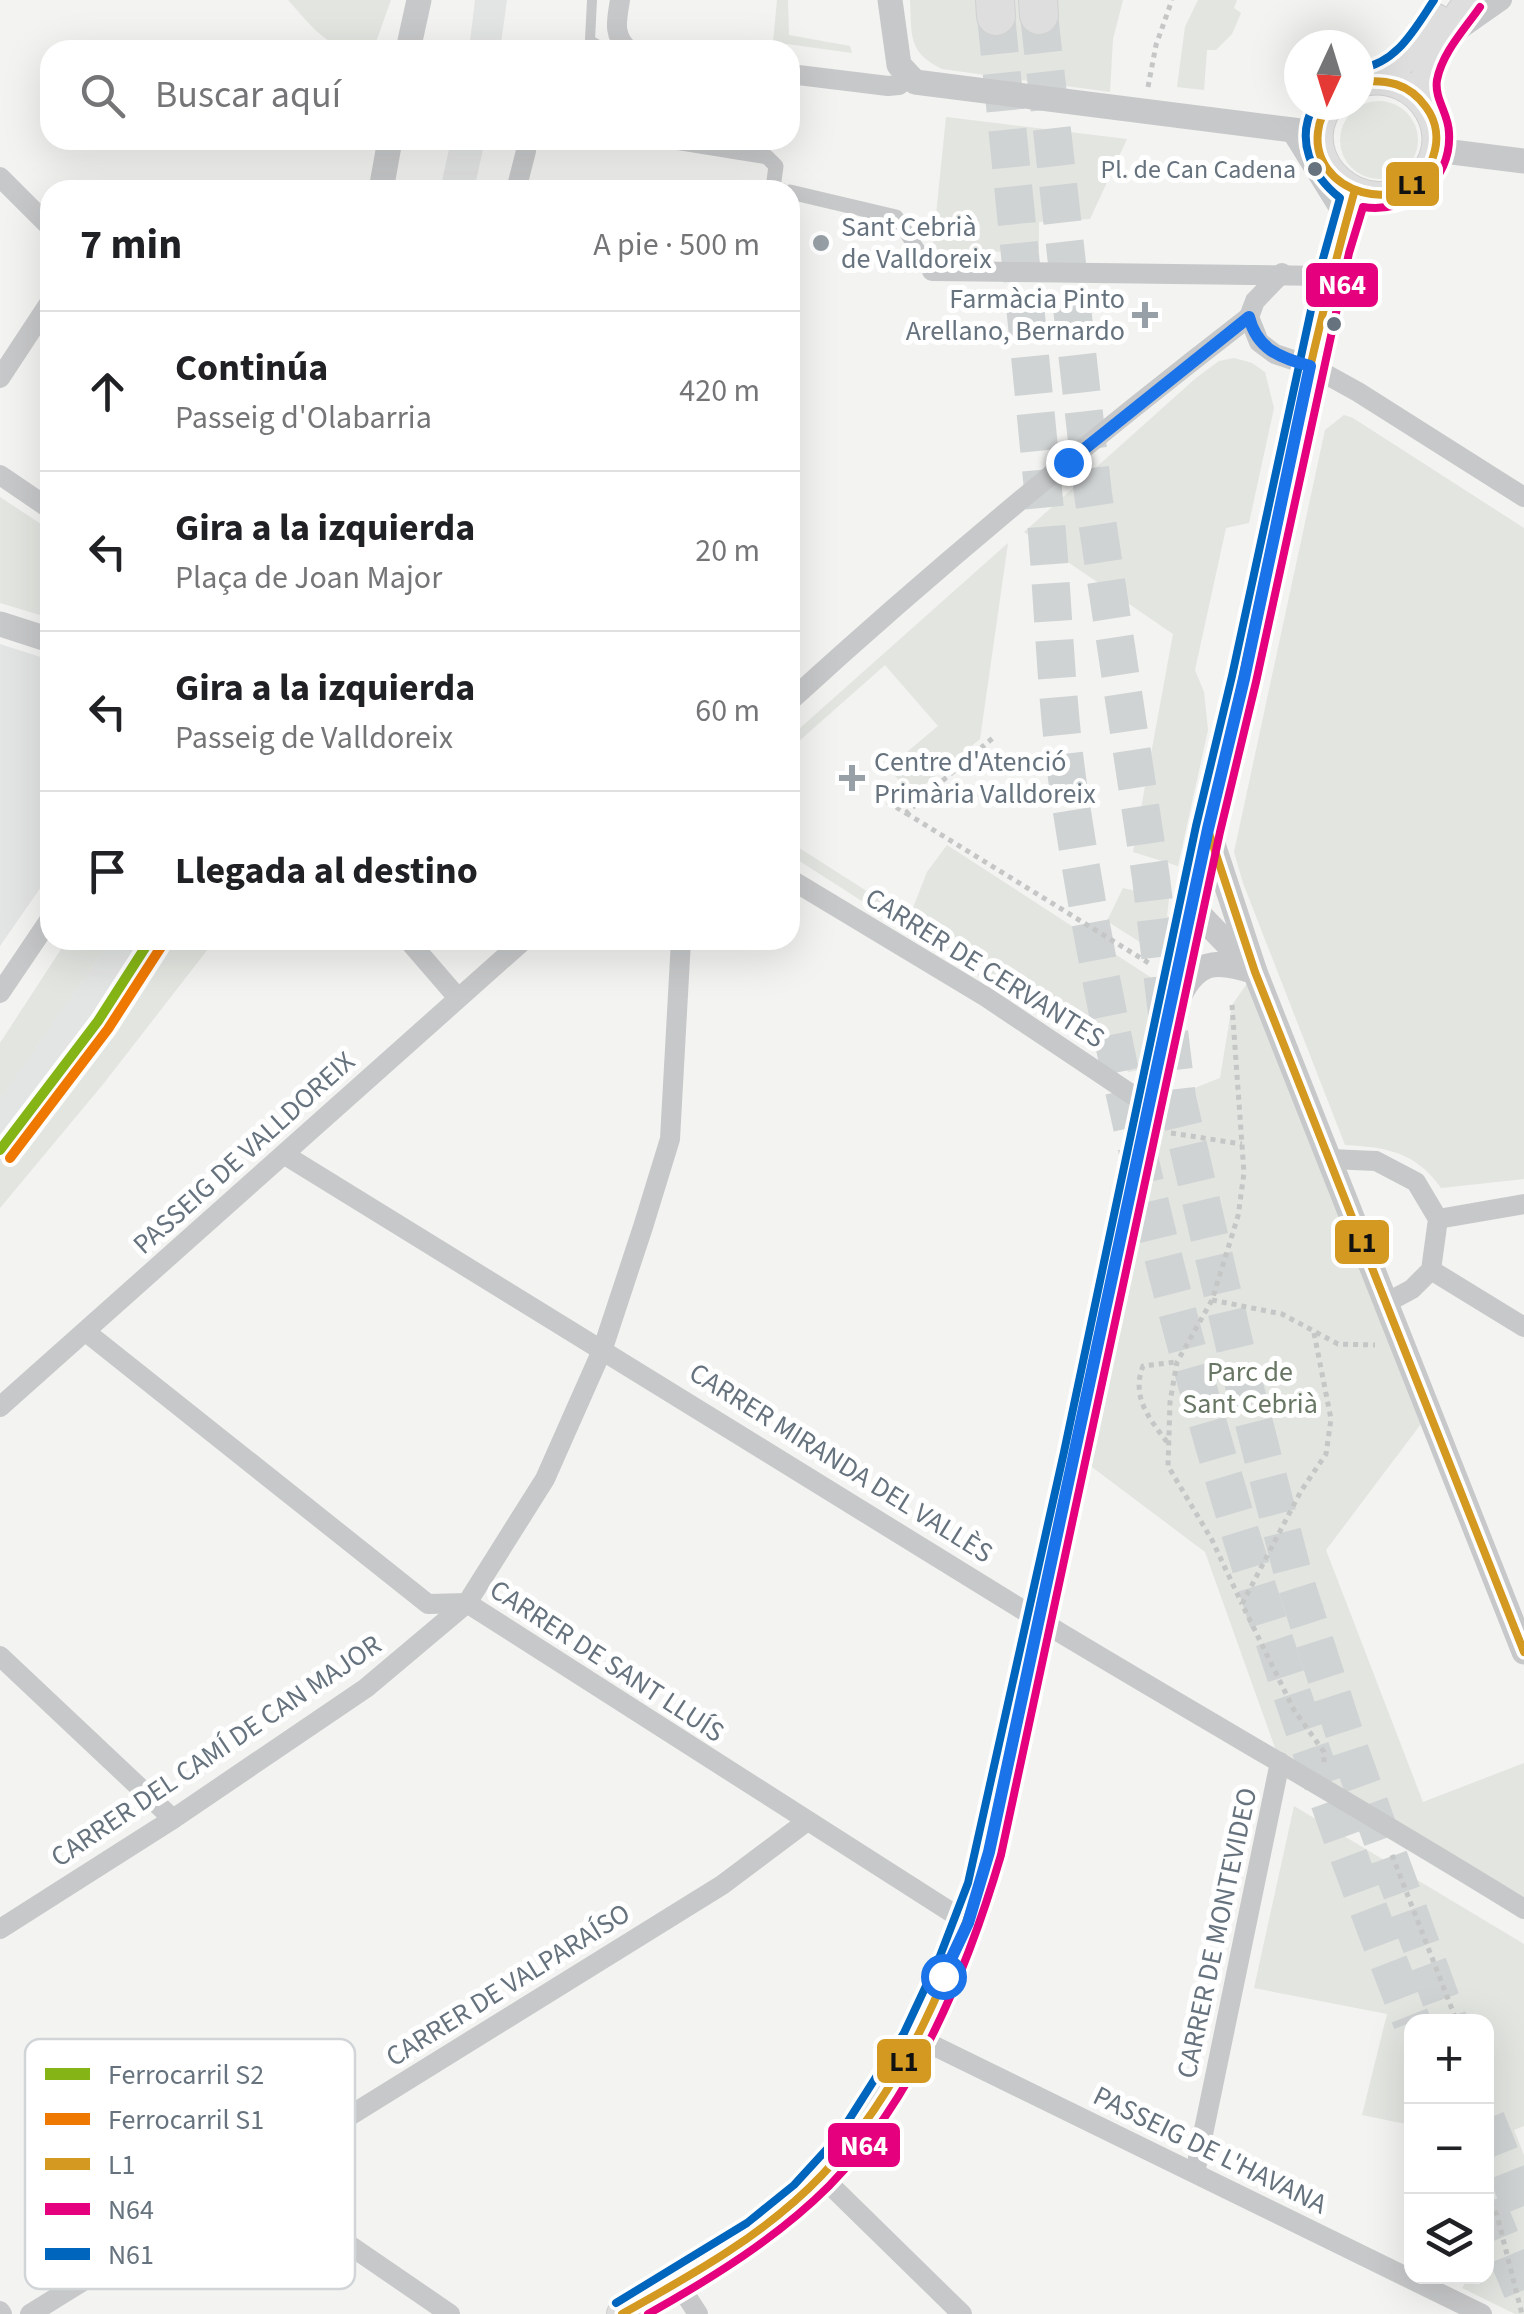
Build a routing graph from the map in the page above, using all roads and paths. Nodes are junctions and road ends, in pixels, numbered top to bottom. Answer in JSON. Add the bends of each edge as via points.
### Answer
{"nodes":[{"id":1,"x":419,"y":0,"type":"edge"},
{"id":2,"x":592,"y":0,"type":"edge"},
{"id":3,"x":620,"y":0,"type":"edge"},
{"id":4,"x":890,"y":0,"type":"edge"},
{"id":5,"x":1171,"y":0,"type":"edge"},
{"id":6,"x":1448,"y":0,"type":"edge"},
{"id":7,"x":1470,"y":0,"type":"edge"},
{"id":8,"x":1502,"y":0,"type":"edge"},
{"id":9,"x":410,"y":40,"type":"edge"},
{"id":10,"x":590,"y":40,"type":"edge"},
{"id":11,"x":618,"y":40,"type":"edge"},
{"id":12,"x":1441,"y":42,"type":"junction"},
{"id":13,"x":800,"y":75,"type":"edge"},
{"id":14,"x":908,"y":77,"type":"junction"},
{"id":15,"x":1374,"y":77,"type":"edge"},
{"id":16,"x":1374,"y":81,"type":"edge"},
{"id":17,"x":1146,"y":95,"type":"dead end"},
{"id":18,"x":1423,"y":98,"type":"junction"},
{"id":19,"x":1318,"y":120,"type":"edge"},
{"id":20,"x":1322,"y":120,"type":"edge"},
{"id":21,"x":1284,"y":128,"type":"junction"},
{"id":22,"x":388,"y":150,"type":"edge"},
{"id":23,"x":724,"y":150,"type":"edge"},
{"id":24,"x":1436,"y":150,"type":"junction"},
{"id":25,"x":526,"y":151,"type":"dead end"},
{"id":26,"x":1524,"y":161,"type":"edge"},
{"id":27,"x":0,"y":178,"type":"edge"},
{"id":28,"x":383,"y":180,"type":"edge"},
{"id":29,"x":519,"y":180,"type":"edge"},
{"id":30,"x":773,"y":180,"type":"edge"},
{"id":31,"x":1354,"y":193,"type":"junction"},
{"id":32,"x":800,"y":194,"type":"edge"},
{"id":33,"x":40,"y":217,"type":"edge"},
{"id":34,"x":1344,"y":225,"type":"junction"},
{"id":35,"x":932,"y":271,"type":"joint"},
{"id":36,"x":1282,"y":273,"type":"junction"},
{"id":37,"x":1331,"y":276,"type":"junction"},
{"id":38,"x":40,"y":317,"type":"edge"},
{"id":39,"x":1249,"y":317,"type":"junction"},
{"id":40,"x":1310,"y":366,"type":"junction"},
{"id":41,"x":0,"y":378,"type":"edge"},
{"id":42,"x":0,"y":475,"type":"edge"},
{"id":43,"x":1524,"y":497,"type":"edge"},
{"id":44,"x":40,"y":502,"type":"edge"},
{"id":45,"x":0,"y":624,"type":"edge"},
{"id":46,"x":40,"y":637,"type":"edge"},
{"id":47,"x":800,"y":692,"type":"edge"},
{"id":48,"x":994,"y":737,"type":"dead end"},
{"id":49,"x":935,"y":788,"type":"junction"},
{"id":50,"x":983,"y":795,"type":"dead end"},
{"id":51,"x":879,"y":797,"type":"dead end"},
{"id":52,"x":906,"y":813,"type":"junction"},
{"id":53,"x":1208,"y":829,"type":"junction"},
{"id":54,"x":800,"y":885,"type":"edge"},
{"id":55,"x":1192,"y":906,"type":"junction"},
{"id":56,"x":40,"y":934,"type":"edge"},
{"id":57,"x":417,"y":950,"type":"edge"},
{"id":58,"x":513,"y":950,"type":"edge"},
{"id":59,"x":680,"y":950,"type":"edge"},
{"id":60,"x":1255,"y":972,"type":"junction"},
{"id":61,"x":1176,"y":979,"type":"junction"},
{"id":62,"x":0,"y":993,"type":"edge"},
{"id":63,"x":458,"y":998,"type":"junction"},
{"id":64,"x":1232,"y":1005,"type":"dead end"},
{"id":65,"x":1165,"y":1029,"type":"junction"},
{"id":66,"x":1146,"y":1117,"type":"junction"},
{"id":67,"x":1242,"y":1144,"type":"junction"},
{"id":68,"x":285,"y":1155,"type":"junction"},
{"id":69,"x":1330,"y":1160,"type":"junction"},
{"id":70,"x":1524,"y":1204,"type":"edge"},
{"id":71,"x":1438,"y":1219,"type":"junction"},
{"id":72,"x":1431,"y":1270,"type":"junction"},
{"id":73,"x":1212,"y":1300,"type":"junction"},
{"id":74,"x":1388,"y":1302,"type":"junction"},
{"id":75,"x":1524,"y":1327,"type":"edge"},
{"id":76,"x":86,"y":1332,"type":"junction"},
{"id":77,"x":1314,"y":1334,"type":"junction"},
{"id":78,"x":1401,"y":1336,"type":"junction"},
{"id":79,"x":603,"y":1348,"type":"junction"},
{"id":80,"x":1177,"y":1362,"type":"junction"},
{"id":81,"x":0,"y":1407,"type":"edge"},
{"id":82,"x":1169,"y":1444,"type":"junction"},
{"id":83,"x":466,"y":1604,"type":"junction"},
{"id":84,"x":1242,"y":1604,"type":"junction"},
{"id":85,"x":1039,"y":1620,"type":"junction"},
{"id":86,"x":1524,"y":1652,"type":"edge"},
{"id":87,"x":0,"y":1656,"type":"edge"},
{"id":88,"x":1280,"y":1762,"type":"junction"},
{"id":89,"x":1315,"y":1782,"type":"junction"},
{"id":90,"x":174,"y":1819,"type":"junction"},
{"id":91,"x":1380,"y":1819,"type":"junction"},
{"id":92,"x":806,"y":1822,"type":"junction"},
{"id":93,"x":1524,"y":1909,"type":"edge"},
{"id":94,"x":968,"y":1923,"type":"junction"},
{"id":95,"x":0,"y":1929,"type":"edge"},
{"id":96,"x":1453,"y":2014,"type":"edge"},
{"id":97,"x":914,"y":2036,"type":"junction"},
{"id":98,"x":355,"y":2113,"type":"edge"},
{"id":99,"x":1195,"y":2173,"type":"junction"},
{"id":100,"x":821,"y":2176,"type":"junction"},
{"id":101,"x":1487,"y":2194,"type":"edge"},
{"id":102,"x":355,"y":2249,"type":"edge"},
{"id":103,"x":678,"y":2283,"type":"junction"},
{"id":104,"x":70,"y":2289,"type":"edge"},
{"id":105,"x":30,"y":2314,"type":"edge"},
{"id":106,"x":450,"y":2314,"type":"edge"},
{"id":107,"x":622,"y":2314,"type":"edge"},
{"id":108,"x":698,"y":2314,"type":"edge"},
{"id":109,"x":962,"y":2314,"type":"edge"},
{"id":110,"x":1482,"y":2314,"type":"edge"},
{"id":111,"x":1522,"y":2314,"type":"edge"}],
"edges":[{"from":1,"to":9,"type":"street"},
{"from":2,"to":10,"type":"lane"},
{"from":3,"to":11,"type":"street"},
{"from":4,"to":14,"type":"street","via":[[896,56]]},
{"from":5,"to":17,"type":"path"},
{"from":6,"to":15,"type":"main road","via":[[1410,54]]},
{"from":7,"to":12,"type":"main road"},
{"from":8,"to":12,"type":"street"},
{"from":12,"to":18,"type":"main road","via":[[1426,71]]},
{"from":13,"to":14,"type":"street","via":[[888,86]]},
{"from":14,"to":21,"type":"street"},
{"from":16,"to":18,"type":"main road","via":[[1410,88]]},
{"from":18,"to":24,"type":"main road","via":[[1437,130]]},
{"from":19,"to":21,"type":"street"},
{"from":20,"to":31,"type":"main road","via":[[1324,166]]},
{"from":21,"to":34,"type":"lane"},
{"from":22,"to":28,"type":"street"},
{"from":23,"to":30,"type":"street","via":[[767,157],[776,166]]},
{"from":24,"to":26,"type":"street"},
{"from":24,"to":31,"type":"main road","via":[[1430,167],[1404,192]]},
{"from":25,"to":29,"type":"street"},
{"from":27,"to":33,"type":"street"},
{"from":31,"to":34,"type":"main road"},
{"from":32,"to":35,"type":"street","via":[[896,217]]},
{"from":34,"to":37,"type":"main road"},
{"from":35,"to":36,"type":"street"},
{"from":36,"to":37,"type":"street"},
{"from":36,"to":39,"type":"street"},
{"from":37,"to":40,"type":"main road"},
{"from":38,"to":41,"type":"street"},
{"from":39,"to":40,"type":"street","via":[[1259,342]]},
{"from":39,"to":47,"type":"street"},
{"from":40,"to":43,"type":"street"},
{"from":40,"to":53,"type":"main road"},
{"from":42,"to":44,"type":"street"},
{"from":45,"to":46,"type":"street"},
{"from":48,"to":49,"type":"path"},
{"from":49,"to":50,"type":"path"},
{"from":49,"to":52,"type":"path"},
{"from":51,"to":52,"type":"path"},
{"from":52,"to":61,"type":"path"},
{"from":53,"to":55,"type":"main road"},
{"from":53,"to":60,"type":"street"},
{"from":54,"to":66,"type":"street","name":"CARRER DE CERVANTES","via":[[986,997]]},
{"from":55,"to":60,"type":"street"},
{"from":55,"to":61,"type":"main road"},
{"from":56,"to":62,"type":"street"},
{"from":57,"to":63,"type":"street"},
{"from":58,"to":63,"type":"street","name":"PASSEIG DE VALLDOREIX"},
{"from":59,"to":79,"type":"street","name":"CARRER DEL CAMÍ DE CAN MAJOR","via":[[670,1139]]},
{"from":60,"to":65,"type":"street","via":[[1232,964],[1206,966],[1184,985]]},
{"from":60,"to":69,"type":"street"},
{"from":61,"to":65,"type":"main road"},
{"from":63,"to":68,"type":"street","name":"PASSEIG DE VALLDOREIX"},
{"from":64,"to":67,"type":"path"},
{"from":65,"to":66,"type":"main road"},
{"from":66,"to":67,"type":"path"},
{"from":66,"to":85,"type":"main road"},
{"from":67,"to":73,"type":"path","via":[[1238,1216]]},
{"from":68,"to":76,"type":"street","name":"PASSEIG DE VALLDOREIX"},
{"from":68,"to":79,"type":"street","name":"CARRER MIRANDA DEL VALLÈS"},
{"from":69,"to":71,"type":"street","via":[[1376,1161],[1416,1182]]},
{"from":69,"to":74,"type":"street"},
{"from":70,"to":71,"type":"street"},
{"from":71,"to":72,"type":"street"},
{"from":72,"to":74,"type":"street"},
{"from":72,"to":75,"type":"street"},
{"from":73,"to":77,"type":"path","via":[[1282,1314]]},
{"from":73,"to":80,"type":"path"},
{"from":74,"to":78,"type":"street"},
{"from":76,"to":81,"type":"street","name":"PASSEIG DE VALLDOREIX"},
{"from":76,"to":83,"type":"street","name":"CARRER DE SANT LLUÍS","via":[[428,1604]]},
{"from":77,"to":78,"type":"path","via":[[1371,1347]]},
{"from":77,"to":84,"type":"path","via":[[1331,1419],[1326,1454]]},
{"from":78,"to":86,"type":"street"},
{"from":79,"to":83,"type":"street","name":"CARRER DEL CAMÍ DE CAN MAJOR","via":[[544,1480]]},
{"from":79,"to":85,"type":"street","name":"CARRER MIRANDA DEL VALLÈS"},
{"from":80,"to":82,"type":"path"},
{"from":80,"to":82,"type":"path","via":[[1143,1366],[1138,1378],[1142,1410]]},
{"from":82,"to":84,"type":"path","via":[[1168,1466]]},
{"from":83,"to":90,"type":"street","name":"CARRER DEL CAMÍ DE CAN MAJOR","via":[[366,1688]]},
{"from":83,"to":92,"type":"street","name":"CARRER DE SANT LLUÍS"},
{"from":84,"to":89,"type":"path","via":[[1294,1710],[1324,1752]]},
{"from":85,"to":88,"type":"street","name":"CARRER MIRANDA DEL VALLÈS"},
{"from":85,"to":94,"type":"main road"},
{"from":87,"to":90,"type":"street"},
{"from":88,"to":89,"type":"street","name":"CARRER MIRANDA DEL VALLÈS"},
{"from":88,"to":99,"type":"street","name":"CARRER DE MONTEVIDEO"},
{"from":89,"to":91,"type":"street","name":"CARRER MIRANDA DEL VALLÈS"},
{"from":90,"to":95,"type":"street","name":"CARRER DEL CAMÍ DE CAN MAJOR"},
{"from":91,"to":93,"type":"street","name":"CARRER MIRANDA DEL VALLÈS"},
{"from":91,"to":96,"type":"path"},
{"from":92,"to":94,"type":"street","name":"CARRER DE SANT LLUÍS"},
{"from":92,"to":98,"type":"street","name":"CARRER DE VALPARAÍSO","via":[[722,1885]]},
{"from":94,"to":97,"type":"main road"},
{"from":97,"to":99,"type":"street","name":"PASSEIG DE L'HAVANA"},
{"from":97,"to":100,"type":"main road","via":[[872,2112]]},
{"from":99,"to":110,"type":"street","name":"PASSEIG DE L'HAVANA"},
{"from":100,"to":103,"type":"main road"},
{"from":100,"to":109,"type":"street"},
{"from":101,"to":111,"type":"path","via":[[1498,2215]]},
{"from":102,"to":106,"type":"street"},
{"from":103,"to":107,"type":"main road"},
{"from":103,"to":108,"type":"street"},
{"from":104,"to":105,"type":"street","name":"CARRER DE VALPARAÍSO"}]}
